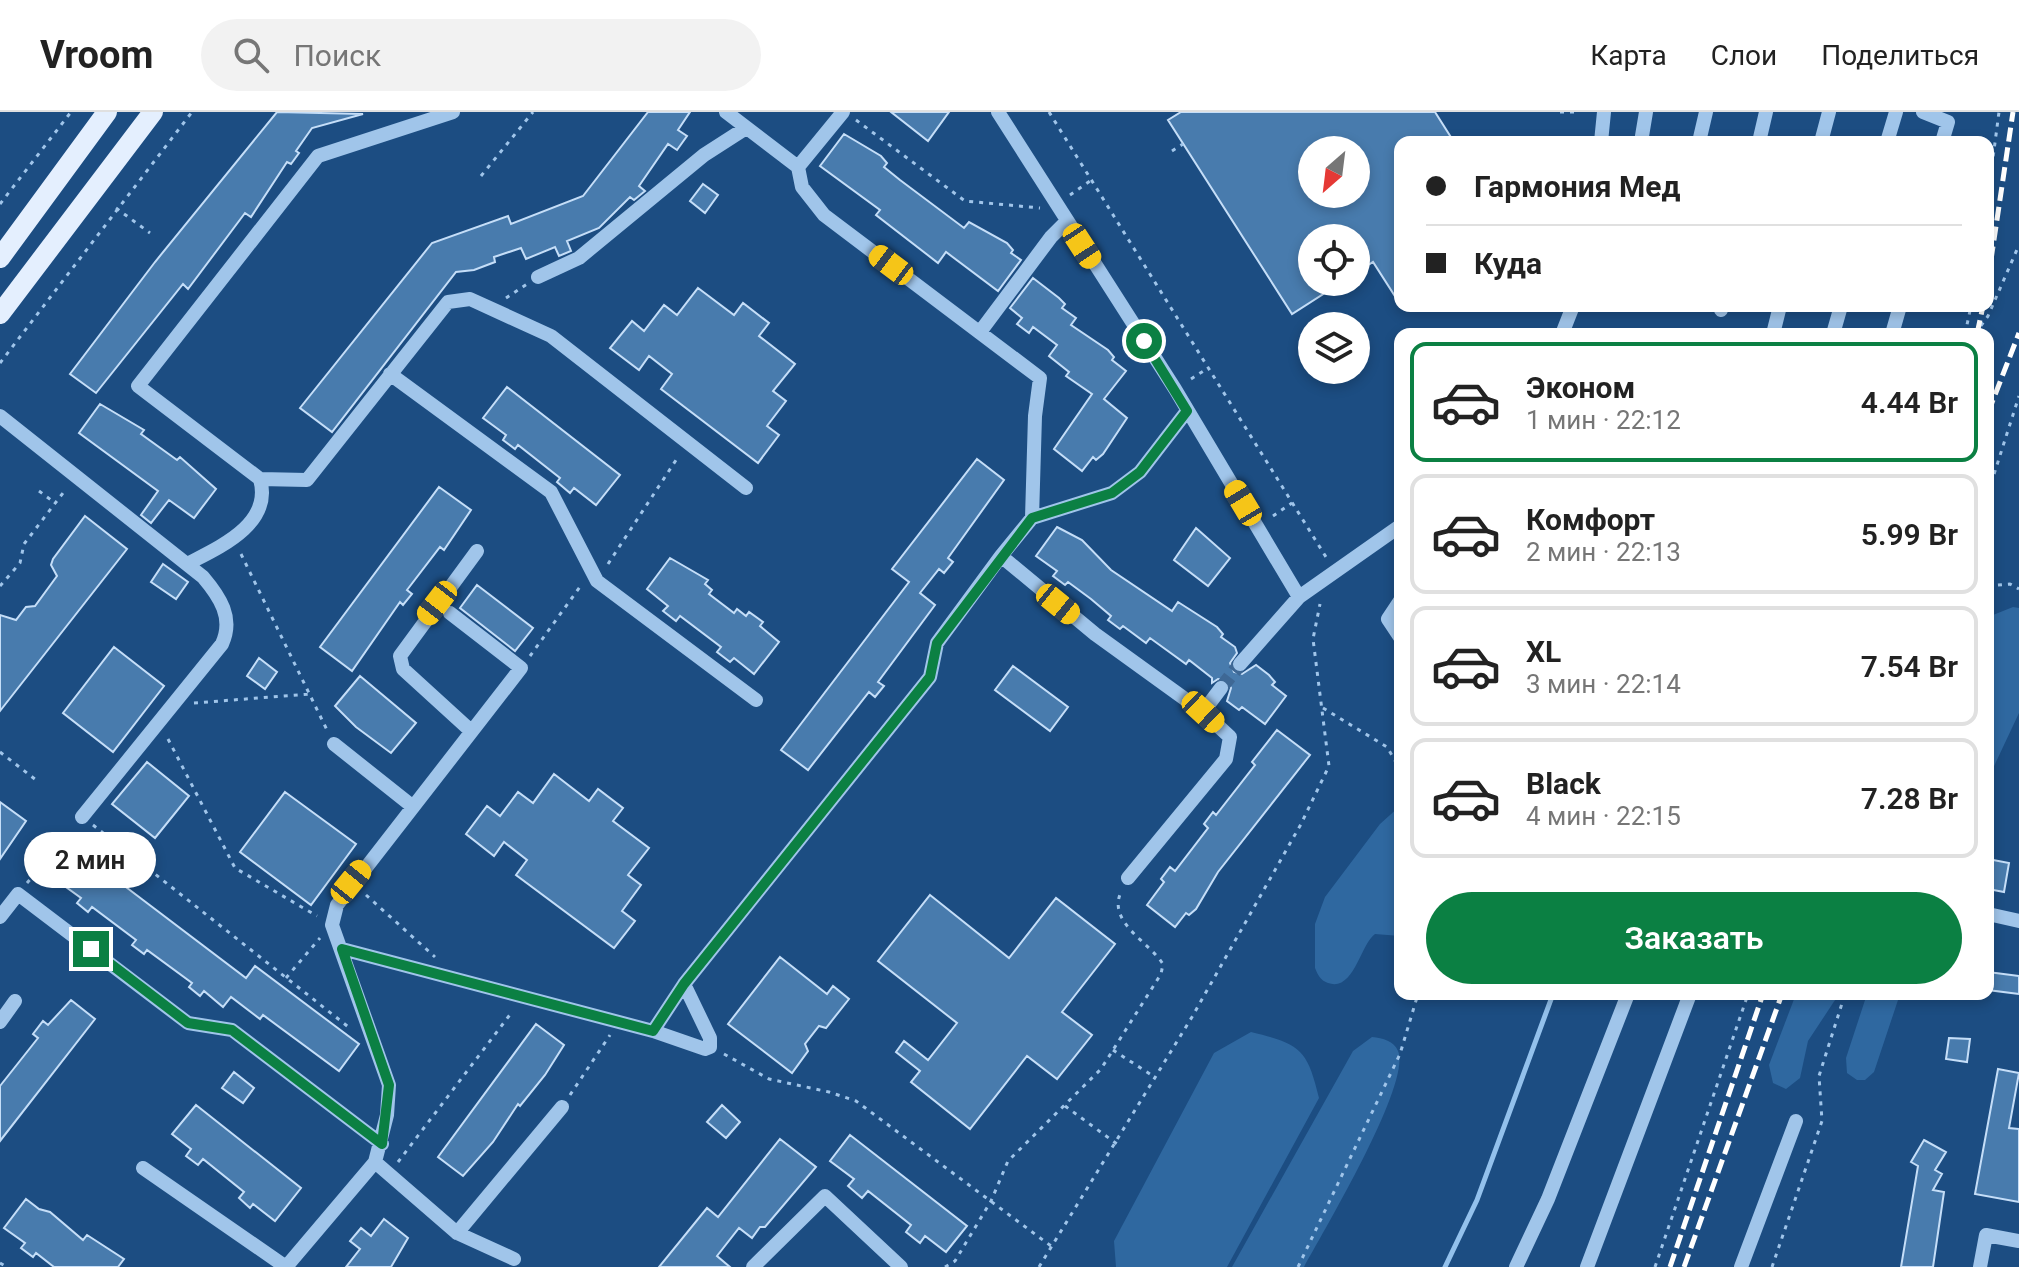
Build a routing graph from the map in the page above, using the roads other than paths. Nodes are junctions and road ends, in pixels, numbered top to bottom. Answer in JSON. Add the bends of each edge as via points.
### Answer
{"nodes":[{"id":1,"x":107,"y":112,"type":"edge"},
{"id":2,"x":153,"y":112,"type":"edge"},
{"id":3,"x":453,"y":112,"type":"edge"},
{"id":4,"x":726,"y":112,"type":"edge"},
{"id":5,"x":998,"y":112,"type":"edge"},
{"id":6,"x":1604,"y":112,"type":"edge"},
{"id":7,"x":1646,"y":112,"type":"edge"},
{"id":8,"x":1706,"y":112,"type":"edge"},
{"id":9,"x":1766,"y":112,"type":"edge"},
{"id":10,"x":1829,"y":112,"type":"edge"},
{"id":11,"x":1896,"y":112,"type":"edge"},
{"id":12,"x":1923,"y":112,"type":"edge"},
{"id":13,"x":847,"y":114,"type":"edge"},
{"id":14,"x":746,"y":128,"type":"junction"},
{"id":15,"x":1602,"y":136,"type":"edge"},
{"id":16,"x":1642,"y":136,"type":"edge"},
{"id":17,"x":1700,"y":136,"type":"edge"},
{"id":18,"x":1760,"y":136,"type":"edge"},
{"id":19,"x":1823,"y":136,"type":"edge"},
{"id":20,"x":1889,"y":136,"type":"edge"},
{"id":21,"x":1944,"y":136,"type":"edge"},
{"id":22,"x":798,"y":167,"type":"junction"},
{"id":23,"x":1066,"y":222,"type":"junction"},
{"id":24,"x":0,"y":258,"type":"edge"},
{"id":25,"x":538,"y":277,"type":"road end"},
{"id":26,"x":0,"y":314,"type":"edge"},
{"id":27,"x":980,"y":332,"type":"junction"},
{"id":28,"x":390,"y":374,"type":"junction"},
{"id":29,"x":1187,"y":411,"type":"junction"},
{"id":30,"x":0,"y":416,"type":"edge"},
{"id":31,"x":260,"y":479,"type":"junction"},
{"id":32,"x":746,"y":488,"type":"dead end"},
{"id":33,"x":1032,"y":518,"type":"junction"},
{"id":34,"x":1394,"y":530,"type":"edge"},
{"id":35,"x":477,"y":551,"type":"dead end"},
{"id":36,"x":1001,"y":556,"type":"junction"},
{"id":37,"x":187,"y":564,"type":"junction"},
{"id":38,"x":1299,"y":597,"type":"junction"},
{"id":39,"x":1394,"y":610,"type":"edge"},
{"id":40,"x":450,"y":613,"type":"dead end"},
{"id":41,"x":1394,"y":628,"type":"edge"},
{"id":42,"x":1240,"y":664,"type":"tunnel mouth"},
{"id":43,"x":1221,"y":688,"type":"tunnel mouth"},
{"id":44,"x":756,"y":700,"type":"dead end"},
{"id":45,"x":1203,"y":712,"type":"junction"},
{"id":46,"x":471,"y":731,"type":"junction"},
{"id":47,"x":334,"y":744,"type":"road end"},
{"id":48,"x":412,"y":806,"type":"junction"},
{"id":49,"x":82,"y":817,"type":"road end"},
{"id":50,"x":1128,"y":878,"type":"road end"},
{"id":51,"x":1994,"y":915,"type":"edge"},
{"id":52,"x":0,"y":917,"type":"edge"},
{"id":53,"x":2019,"y":921,"type":"edge"},
{"id":54,"x":342,"y":949,"type":"junction"},
{"id":55,"x":684,"y":984,"type":"junction"},
{"id":56,"x":1626,"y":1000,"type":"edge"},
{"id":57,"x":1688,"y":1000,"type":"edge"},
{"id":58,"x":15,"y":1001,"type":"dead end"},
{"id":59,"x":0,"y":1022,"type":"edge"},
{"id":60,"x":653,"y":1031,"type":"junction"},
{"id":61,"x":562,"y":1107,"type":"road end"},
{"id":62,"x":1796,"y":1121,"type":"dead end"},
{"id":63,"x":382,"y":1144,"type":"junction"},
{"id":64,"x":375,"y":1162,"type":"junction"},
{"id":65,"x":143,"y":1168,"type":"dead end"},
{"id":66,"x":457,"y":1233,"type":"junction"},
{"id":67,"x":2019,"y":1241,"type":"edge"},
{"id":68,"x":514,"y":1259,"type":"dead end"},
{"id":69,"x":753,"y":1267,"type":"edge"},
{"id":70,"x":901,"y":1267,"type":"edge"},
{"id":71,"x":1516,"y":1267,"type":"edge"},
{"id":72,"x":1587,"y":1267,"type":"edge"},
{"id":73,"x":1741,"y":1267,"type":"edge"},
{"id":74,"x":1980,"y":1267,"type":"edge"}],
"edges":[{"from":1,"to":24,"type":"main road"},
{"from":2,"to":26,"type":"main road"},
{"from":3,"to":31,"type":"street","via":[[318,156],[138,386]]},
{"from":4,"to":14,"type":"street"},
{"from":5,"to":23,"type":"street"},
{"from":6,"to":15,"type":"street"},
{"from":7,"to":16,"type":"street"},
{"from":8,"to":17,"type":"street"},
{"from":9,"to":18,"type":"street"},
{"from":10,"to":19,"type":"street"},
{"from":11,"to":20,"type":"street"},
{"from":12,"to":21,"type":"street","via":[[1948,122]]},
{"from":13,"to":22,"type":"street"},
{"from":14,"to":22,"type":"street"},
{"from":14,"to":25,"type":"street","via":[[704,155],[579,258]]},
{"from":22,"to":27,"type":"street","via":[[802,187],[824,215]]},
{"from":23,"to":27,"type":"street"},
{"from":23,"to":29,"type":"street"},
{"from":27,"to":33,"type":"street","via":[[1040,378]]},
{"from":28,"to":31,"type":"street","via":[[307,480]]},
{"from":28,"to":32,"type":"street","via":[[448,302],[470,299],[551,336]]},
{"from":28,"to":44,"type":"street","via":[[551,492],[594,576]]},
{"from":29,"to":33,"type":"street","via":[[1140,472],[1112,493]]},
{"from":29,"to":38,"type":"street"},
{"from":30,"to":37,"type":"street"},
{"from":31,"to":37,"type":"street","via":[[264,491],[257,511],[234,540]]},
{"from":33,"to":36,"type":"street"},
{"from":34,"to":38,"type":"street"},
{"from":35,"to":46,"type":"street","via":[[400,656],[403,669]]},
{"from":36,"to":45,"type":"street","via":[[1095,634]]},
{"from":36,"to":55,"type":"street","via":[[937,643],[930,677]]},
{"from":37,"to":49,"type":"street","via":[[214,591],[225,612],[228,625],[222,644]]},
{"from":38,"to":42,"type":"street"},
{"from":39,"to":41,"type":"street","via":[[1388,619]]},
{"from":40,"to":46,"type":"street","via":[[521,668]]},
{"from":43,"to":45,"type":"street"},
{"from":45,"to":50,"type":"street","via":[[1230,737],[1226,759]]},
{"from":46,"to":48,"type":"street"},
{"from":47,"to":48,"type":"street"},
{"from":48,"to":54,"type":"street","via":[[337,905],[332,925]]},
{"from":51,"to":53,"type":"street"},
{"from":52,"to":63,"type":"street","via":[[18,894],[188,1023],[232,1030]]},
{"from":54,"to":60,"type":"street"},
{"from":54,"to":63,"type":"street","via":[[389,1085]]},
{"from":55,"to":60,"type":"street"},
{"from":55,"to":60,"type":"street","via":[[710,1047]]},
{"from":56,"to":71,"type":"street"},
{"from":57,"to":72,"type":"street"},
{"from":58,"to":59,"type":"street"},
{"from":61,"to":66,"type":"street"},
{"from":62,"to":73,"type":"street"},
{"from":63,"to":64,"type":"street"},
{"from":64,"to":65,"type":"street","via":[[286,1267]]},
{"from":64,"to":66,"type":"street"},
{"from":66,"to":68,"type":"street"},
{"from":67,"to":74,"type":"street","via":[[1986,1235]]},
{"from":69,"to":70,"type":"street","via":[[825,1196]]}]}
